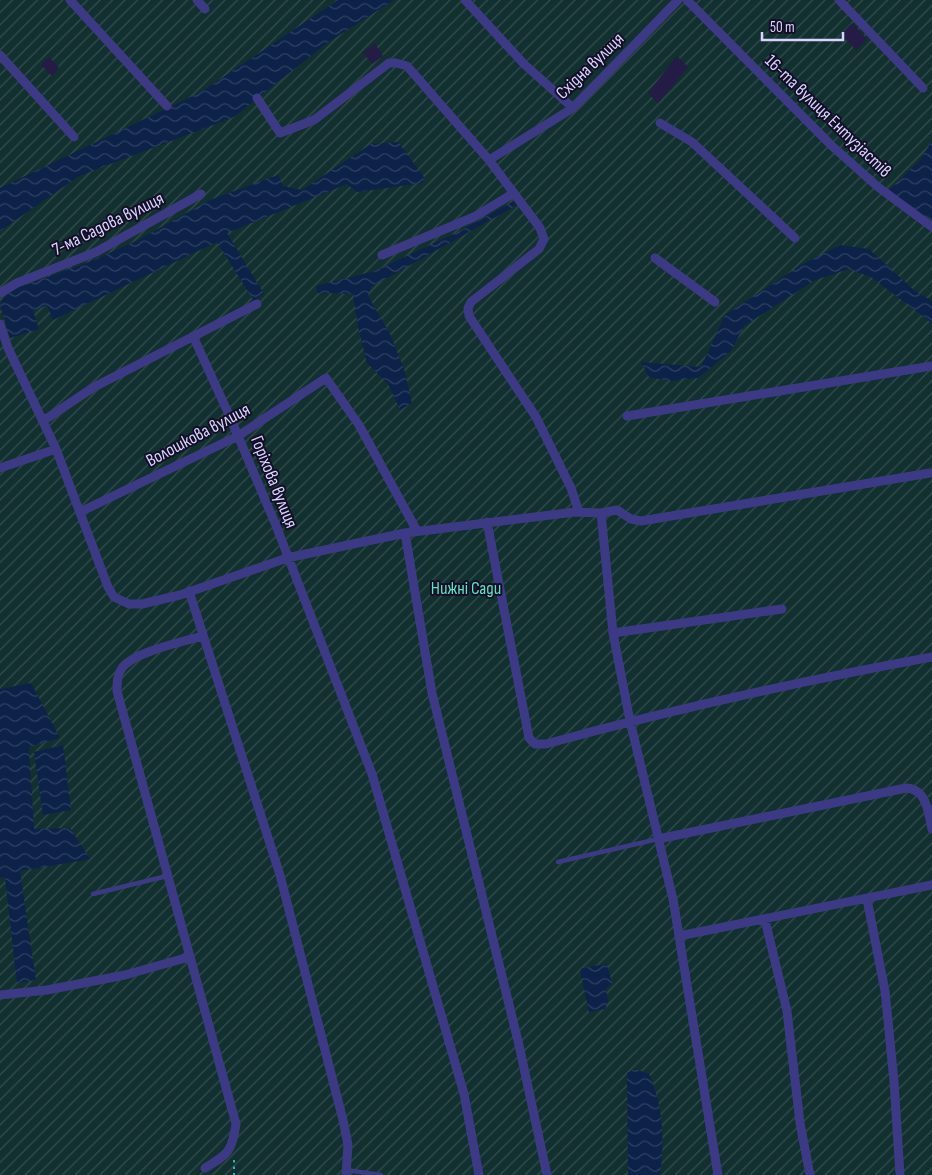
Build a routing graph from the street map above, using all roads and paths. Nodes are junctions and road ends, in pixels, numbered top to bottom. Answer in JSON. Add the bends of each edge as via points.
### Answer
{"nodes":[{"id":1,"x":70,"y":0,"type":"edge"},
{"id":2,"x":196,"y":0,"type":"edge"},
{"id":3,"x":465,"y":0,"type":"edge"},
{"id":4,"x":678,"y":0,"type":"edge"},
{"id":5,"x":687,"y":0,"type":"edge"},
{"id":6,"x":839,"y":0,"type":"edge"},
{"id":7,"x":205,"y":9,"type":"dead end"},
{"id":8,"x":0,"y":55,"type":"edge"},
{"id":9,"x":923,"y":88,"type":"dead end"},
{"id":10,"x":257,"y":98,"type":"dead end"},
{"id":11,"x":167,"y":106,"type":"dead end"},
{"id":12,"x":573,"y":108,"type":"junction"},
{"id":13,"x":660,"y":123,"type":"dead end"},
{"id":14,"x":74,"y":137,"type":"dead end"},
{"id":15,"x":489,"y":160,"type":"junction"},
{"id":16,"x":514,"y":193,"type":"junction"},
{"id":17,"x":201,"y":194,"type":"dead end"},
{"id":18,"x":932,"y":227,"type":"edge"},
{"id":19,"x":795,"y":238,"type":"dead end"},
{"id":20,"x":382,"y":255,"type":"dead end"},
{"id":21,"x":655,"y":258,"type":"dead end"},
{"id":22,"x":0,"y":293,"type":"edge"},
{"id":23,"x":715,"y":302,"type":"dead end"},
{"id":24,"x":257,"y":304,"type":"dead end"},
{"id":25,"x":0,"y":324,"type":"edge"},
{"id":26,"x":193,"y":336,"type":"junction"},
{"id":27,"x":932,"y":366,"type":"edge"},
{"id":28,"x":627,"y":416,"type":"dead end"},
{"id":29,"x":43,"y":421,"type":"junction"},
{"id":30,"x":238,"y":436,"type":"junction"},
{"id":31,"x":56,"y":449,"type":"junction"},
{"id":32,"x":0,"y":468,"type":"edge"},
{"id":33,"x":930,"y":473,"type":"dead end"},
{"id":34,"x":80,"y":512,"type":"junction"},
{"id":35,"x":579,"y":512,"type":"junction"},
{"id":36,"x":601,"y":513,"type":"junction"},
{"id":37,"x":487,"y":522,"type":"junction"},
{"id":38,"x":417,"y":531,"type":"junction"},
{"id":39,"x":405,"y":533,"type":"junction"},
{"id":40,"x":287,"y":558,"type":"junction"},
{"id":41,"x":189,"y":591,"type":"junction"},
{"id":42,"x":782,"y":609,"type":"dead end"},
{"id":43,"x":613,"y":633,"type":"junction"},
{"id":44,"x":202,"y":636,"type":"junction"},
{"id":45,"x":932,"y":656,"type":"edge"},
{"id":46,"x":630,"y":721,"type":"junction"},
{"id":47,"x":932,"y":828,"type":"edge"},
{"id":48,"x":658,"y":839,"type":"junction"},
{"id":49,"x":558,"y":862,"type":"dead end"},
{"id":50,"x":166,"y":876,"type":"junction"},
{"id":51,"x":932,"y":885,"type":"edge"},
{"id":52,"x":93,"y":894,"type":"dead end"},
{"id":53,"x":867,"y":899,"type":"junction"},
{"id":54,"x":764,"y":920,"type":"junction"},
{"id":55,"x":679,"y":936,"type":"junction"},
{"id":56,"x":189,"y":957,"type":"junction"},
{"id":57,"x":0,"y":995,"type":"edge"},
{"id":58,"x":206,"y":1168,"type":"dead end"},
{"id":59,"x":346,"y":1172,"type":"edge"},
{"id":60,"x":381,"y":1175,"type":"edge"},
{"id":61,"x":479,"y":1175,"type":"edge"},
{"id":62,"x":547,"y":1175,"type":"edge"},
{"id":63,"x":718,"y":1175,"type":"edge"},
{"id":64,"x":810,"y":1175,"type":"edge"},
{"id":65,"x":900,"y":1175,"type":"edge"}],
"edges":[{"from":1,"to":11,"type":"street"},
{"from":2,"to":7,"type":"street"},
{"from":3,"to":12,"type":"street","via":[[524,64]]},
{"from":4,"to":12,"type":"street","name":"Східна вулиця"},
{"from":5,"to":18,"type":"street","name":"16-та вулиця Ентузіастів","via":[[832,146],[878,187]]},
{"from":6,"to":9,"type":"street"},
{"from":8,"to":14,"type":"street"},
{"from":10,"to":15,"type":"street","via":[[280,133],[314,120],[389,63],[408,66]]},
{"from":12,"to":15,"type":"street","name":"Східна вулиця"},
{"from":13,"to":19,"type":"street","via":[[692,142]]},
{"from":15,"to":16,"type":"street"},
{"from":16,"to":20,"type":"street","via":[[474,217]]},
{"from":16,"to":35,"type":"street","via":[[544,238],[538,249],[471,302],[469,316],[536,417],[571,488]]},
{"from":17,"to":22,"type":"street","name":"7-ма Садова вулиця","via":[[96,252],[17,283]]},
{"from":21,"to":23,"type":"street"},
{"from":24,"to":26,"type":"street"},
{"from":25,"to":29,"type":"street"},
{"from":26,"to":29,"type":"street","via":[[94,387]]},
{"from":26,"to":30,"type":"street","name":"Горіхова вулиця"},
{"from":27,"to":28,"type":"street"},
{"from":29,"to":31,"type":"street"},
{"from":30,"to":34,"type":"street","name":"Волошкова вулиця"},
{"from":30,"to":38,"type":"street","name":"Волошкова вулиця","via":[[326,378],[359,425]]},
{"from":30,"to":40,"type":"street","name":"Горіхова вулиця"},
{"from":31,"to":32,"type":"street"},
{"from":31,"to":34,"type":"street"},
{"from":33,"to":36,"type":"street","via":[[641,521],[617,510]]},
{"from":34,"to":41,"type":"street","via":[[114,597],[129,604],[142,604]]},
{"from":35,"to":36,"type":"street"},
{"from":35,"to":37,"type":"street"},
{"from":36,"to":43,"type":"street"},
{"from":37,"to":38,"type":"street"},
{"from":37,"to":46,"type":"street","via":[[529,738],[535,744],[546,744]]},
{"from":38,"to":39,"type":"street"},
{"from":39,"to":40,"type":"street"},
{"from":39,"to":62,"type":"street","via":[[432,694],[520,1044]]},
{"from":40,"to":41,"type":"street"},
{"from":40,"to":61,"type":"street","name":"Горіхова вулиця","via":[[372,774],[464,1094]]},
{"from":41,"to":44,"type":"street"},
{"from":42,"to":43,"type":"street"},
{"from":43,"to":46,"type":"street"},
{"from":44,"to":50,"type":"street","via":[[133,658],[122,668],[117,680],[117,691]]},
{"from":44,"to":59,"type":"street","via":[[280,875],[343,1120],[348,1145]]},
{"from":45,"to":46,"type":"street"},
{"from":46,"to":48,"type":"street"},
{"from":47,"to":48,"type":"street","via":[[922,794],[906,788]]},
{"from":48,"to":49,"type":"lane"},
{"from":48,"to":55,"type":"street"},
{"from":50,"to":52,"type":"lane"},
{"from":50,"to":56,"type":"street"},
{"from":51,"to":53,"type":"street"},
{"from":53,"to":54,"type":"street"},
{"from":53,"to":65,"type":"street","via":[[885,991]]},
{"from":54,"to":55,"type":"street"},
{"from":54,"to":64,"type":"street","via":[[787,1011],[800,1123]]},
{"from":55,"to":63,"type":"street"},
{"from":56,"to":57,"type":"street","via":[[125,975]]},
{"from":56,"to":58,"type":"street","via":[[236,1124],[227,1155]]},
{"from":59,"to":60,"type":"lane"}]}
